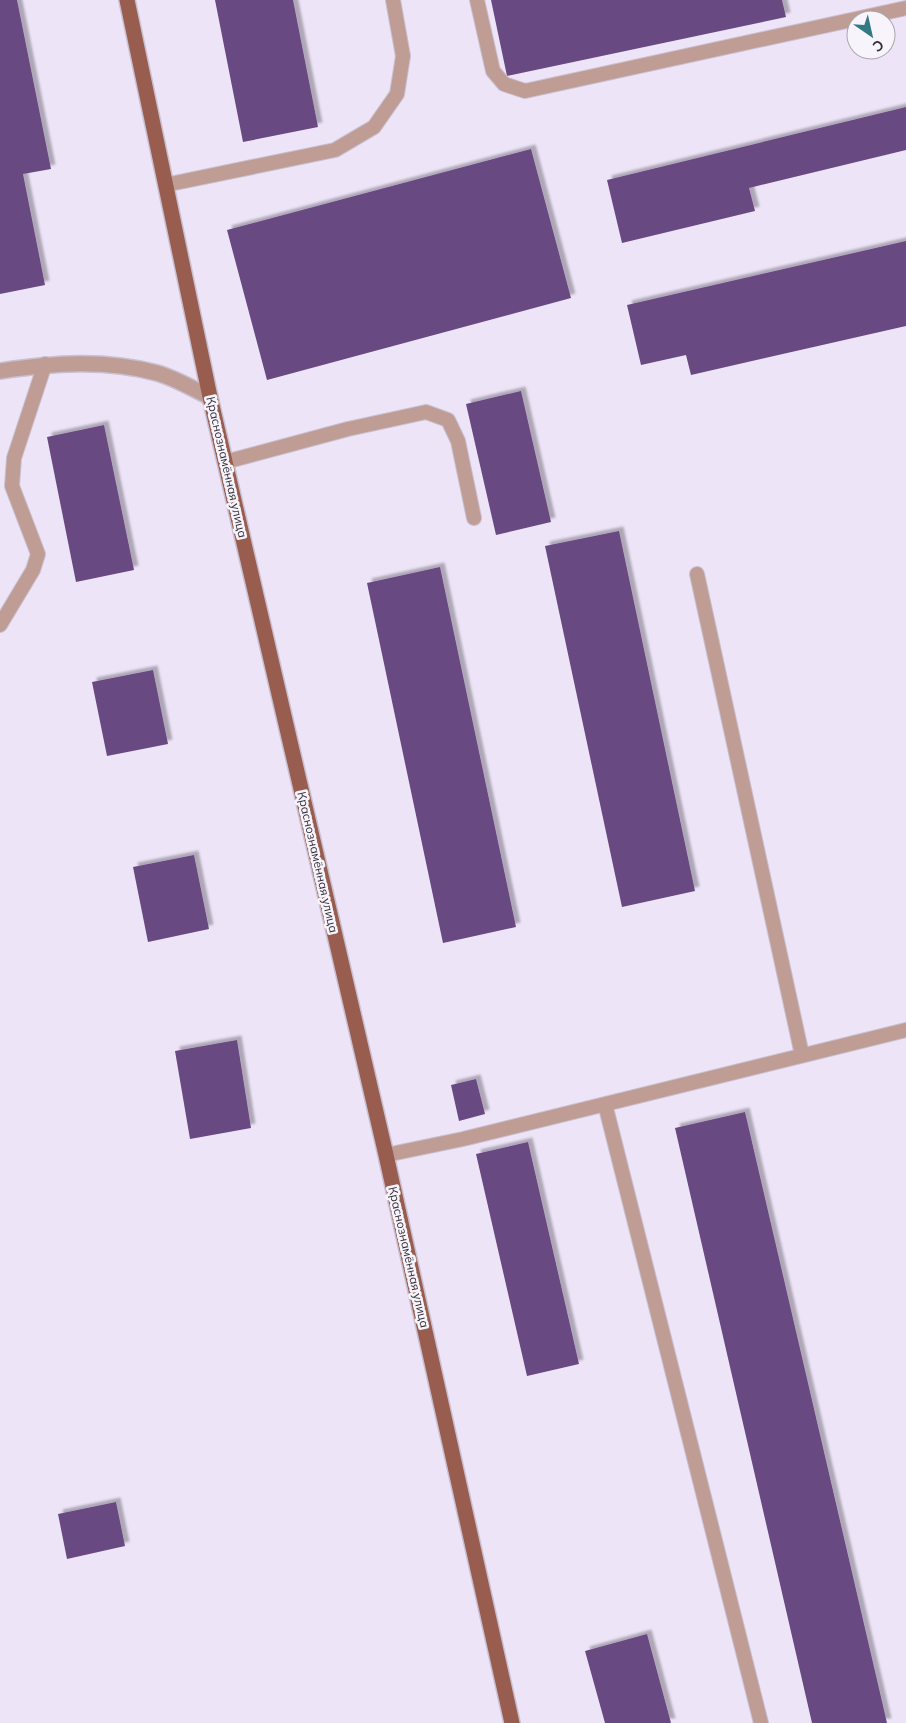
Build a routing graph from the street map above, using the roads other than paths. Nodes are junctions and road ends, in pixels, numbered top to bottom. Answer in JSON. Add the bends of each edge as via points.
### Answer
{"nodes":[{"id":1,"x":127,"y":0,"type":"edge"},
{"id":2,"x":393,"y":0,"type":"edge"},
{"id":3,"x":477,"y":0,"type":"edge"},
{"id":4,"x":906,"y":8,"type":"edge"},
{"id":5,"x":165,"y":185,"type":"junction"},
{"id":6,"x":45,"y":364,"type":"junction"},
{"id":7,"x":0,"y":371,"type":"edge"},
{"id":8,"x":210,"y":397,"type":"junction"},
{"id":9,"x":225,"y":462,"type":"junction"},
{"id":10,"x":474,"y":518,"type":"dead end"},
{"id":11,"x":697,"y":574,"type":"dead end"},
{"id":12,"x":0,"y":625,"type":"edge"},
{"id":13,"x":906,"y":1030,"type":"edge"},
{"id":14,"x":802,"y":1056,"type":"junction"},
{"id":15,"x":605,"y":1104,"type":"junction"},
{"id":16,"x":386,"y":1154,"type":"junction"},
{"id":17,"x":512,"y":1723,"type":"edge"},
{"id":18,"x":761,"y":1723,"type":"edge"}],
"edges":[{"from":1,"to":5,"type":"main road","name":"Краснознамённая улица"},
{"from":2,"to":5,"type":"lane","via":[[403,56],[398,94],[374,128],[335,150]]},
{"from":3,"to":4,"type":"lane","via":[[493,71],[504,84],[525,91]]},
{"from":5,"to":8,"type":"main road","name":"Краснознамённая улица"},
{"from":6,"to":7,"type":"street"},
{"from":6,"to":8,"type":"street","via":[[105,363],[158,374]]},
{"from":6,"to":12,"type":"lane","via":[[14,458],[12,486],[38,554],[33,570]]},
{"from":8,"to":9,"type":"main road","name":"Краснознамённая улица"},
{"from":9,"to":10,"type":"lane","via":[[426,412],[448,420],[458,441]]},
{"from":9,"to":16,"type":"main road","name":"Краснознамённая улица"},
{"from":11,"to":14,"type":"lane"},
{"from":13,"to":14,"type":"lane"},
{"from":14,"to":15,"type":"lane"},
{"from":15,"to":16,"type":"lane","via":[[463,1139]]},
{"from":15,"to":18,"type":"lane"},
{"from":16,"to":17,"type":"main road","name":"Краснознамённая улица"}]}
